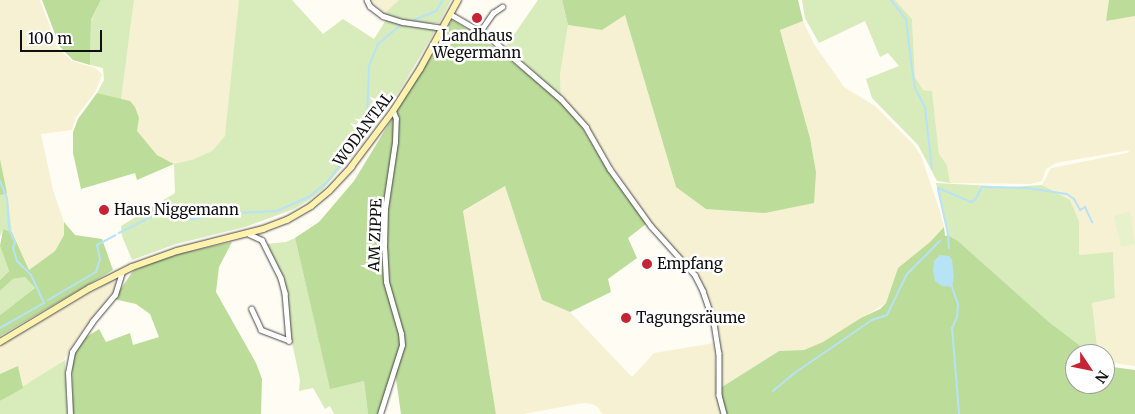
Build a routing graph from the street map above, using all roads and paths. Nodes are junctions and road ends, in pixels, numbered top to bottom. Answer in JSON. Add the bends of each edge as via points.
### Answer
{"nodes":[{"id":1,"x":367,"y":0,"type":"edge"},
{"id":2,"x":458,"y":0,"type":"edge"},
{"id":3,"x":502,"y":7,"type":"dead end"},
{"id":4,"x":450,"y":14,"type":"junction"},
{"id":5,"x":443,"y":28,"type":"junction"},
{"id":6,"x":480,"y":30,"type":"junction"},
{"id":7,"x":393,"y":111,"type":"junction"},
{"id":8,"x":249,"y":234,"type":"junction"},
{"id":9,"x":122,"y":271,"type":"junction"},
{"id":10,"x":251,"y":309,"type":"dead end"},
{"id":11,"x":0,"y":342,"type":"edge"},
{"id":12,"x":70,"y":414,"type":"edge"},
{"id":13,"x":380,"y":414,"type":"edge"},
{"id":14,"x":724,"y":414,"type":"edge"}],
"edges":[{"from":1,"to":5,"type":"street","via":[[383,16]]},
{"from":2,"to":4,"type":"main road","name":"WODANTAL"},
{"from":3,"to":6,"type":"street"},
{"from":4,"to":5,"type":"main road","name":"WODANTAL"},
{"from":4,"to":6,"type":"street"},
{"from":5,"to":7,"type":"main road","name":"WODANTAL"},
{"from":6,"to":14,"type":"street","via":[[544,83],[577,116],[651,226],[695,275],[714,323],[719,352],[719,395]]},
{"from":7,"to":8,"type":"main road","name":"WODANTAL","via":[[329,191],[298,214]]},
{"from":7,"to":13,"type":"street","name":"AM ZIPPE","via":[[395,142],[384,249],[386,282],[402,346]]},
{"from":8,"to":9,"type":"main road","name":"WODANTAL","via":[[177,251]]},
{"from":8,"to":10,"type":"street","via":[[262,240],[281,278],[289,341],[261,330]]},
{"from":9,"to":11,"type":"main road","name":"WODANTAL"},
{"from":9,"to":12,"type":"street","via":[[115,295],[72,352],[68,373]]}]}
